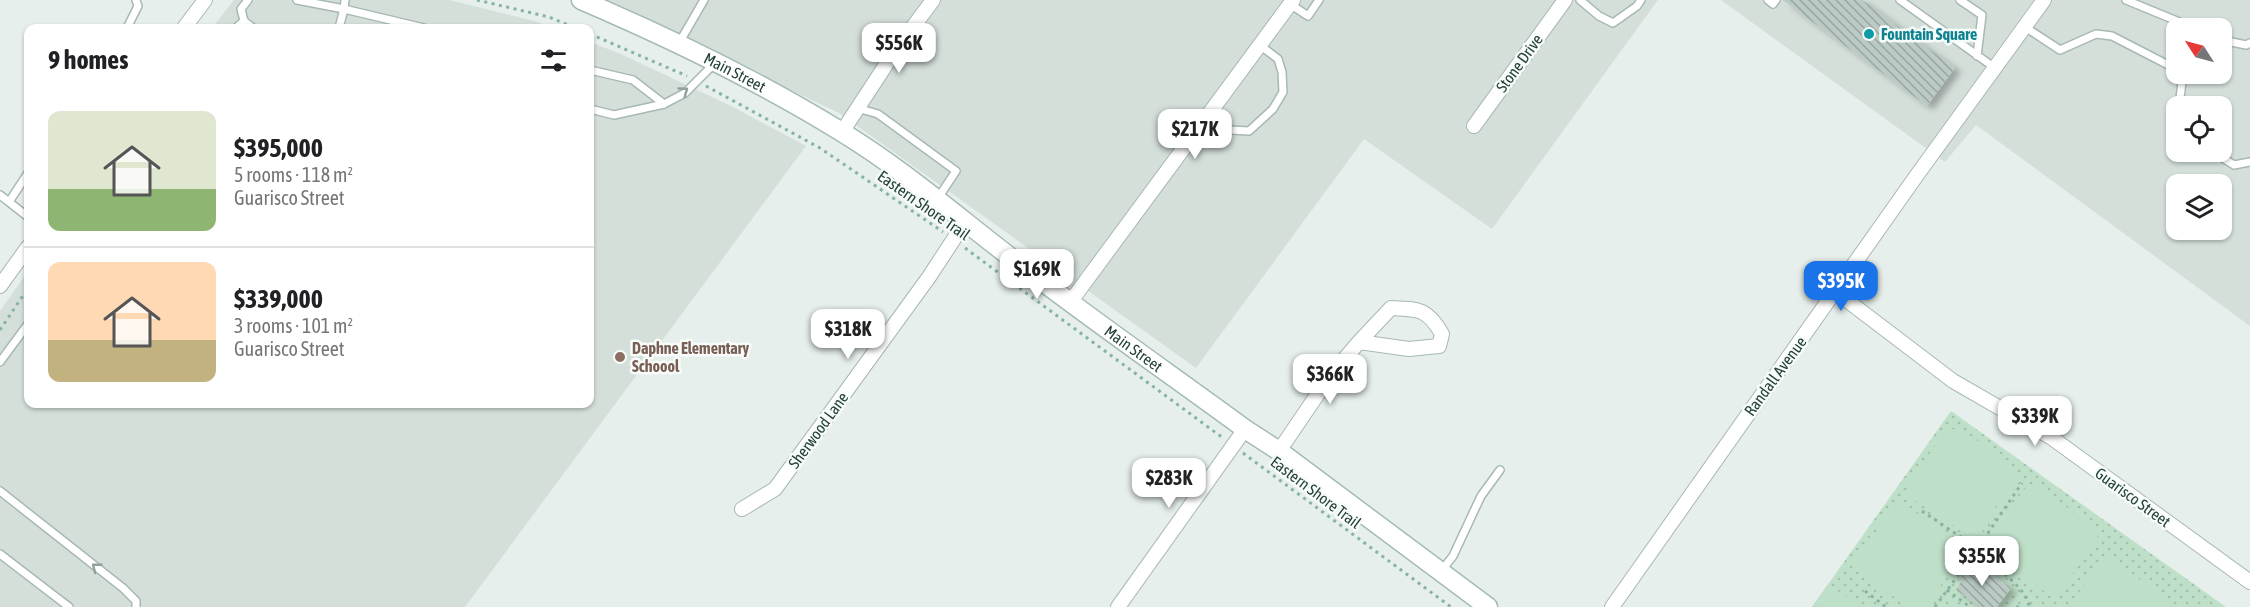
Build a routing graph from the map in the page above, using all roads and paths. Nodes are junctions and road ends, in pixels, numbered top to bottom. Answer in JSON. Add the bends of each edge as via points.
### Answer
{"nodes":[{"id":1,"x":136,"y":0,"type":"edge"},
{"id":2,"x":205,"y":0,"type":"edge"},
{"id":3,"x":248,"y":0,"type":"edge"},
{"id":4,"x":297,"y":0,"type":"edge"},
{"id":5,"x":345,"y":0,"type":"edge"},
{"id":6,"x":477,"y":0,"type":"edge"},
{"id":7,"x":581,"y":0,"type":"edge"},
{"id":8,"x":704,"y":0,"type":"edge"},
{"id":9,"x":933,"y":0,"type":"edge"},
{"id":10,"x":1319,"y":0,"type":"edge"},
{"id":11,"x":1565,"y":0,"type":"edge"},
{"id":12,"x":1580,"y":0,"type":"edge"},
{"id":13,"x":1641,"y":0,"type":"edge"},
{"id":14,"x":1768,"y":0,"type":"edge"},
{"id":15,"x":1776,"y":0,"type":"edge"},
{"id":16,"x":1900,"y":0,"type":"edge"},
{"id":17,"x":1960,"y":0,"type":"edge"},
{"id":18,"x":2044,"y":0,"type":"edge"},
{"id":19,"x":2126,"y":0,"type":"edge"},
{"id":20,"x":1292,"y":2,"type":"edge"},
{"id":21,"x":344,"y":9,"type":"junction"},
{"id":22,"x":2170,"y":18,"type":"edge"},
{"id":23,"x":244,"y":21,"type":"junction"},
{"id":24,"x":129,"y":24,"type":"edge"},
{"id":25,"x":187,"y":24,"type":"edge"},
{"id":26,"x":241,"y":24,"type":"edge"},
{"id":27,"x":248,"y":24,"type":"edge"},
{"id":28,"x":340,"y":24,"type":"edge"},
{"id":29,"x":407,"y":24,"type":"edge"},
{"id":30,"x":566,"y":24,"type":"edge"},
{"id":31,"x":2025,"y":27,"type":"junction"},
{"id":32,"x":594,"y":36,"type":"edge"},
{"id":33,"x":2232,"y":42,"type":"edge"},
{"id":34,"x":2250,"y":43,"type":"edge"},
{"id":35,"x":679,"y":44,"type":"junction"},
{"id":36,"x":1261,"y":46,"type":"junction"},
{"id":37,"x":1977,"y":56,"type":"junction"},
{"id":38,"x":717,"y":62,"type":"junction"},
{"id":39,"x":2166,"y":64,"type":"edge"},
{"id":40,"x":1995,"y":68,"type":"junction"},
{"id":41,"x":594,"y":71,"type":"edge"},
{"id":42,"x":697,"y":81,"type":"junction"},
{"id":43,"x":664,"y":104,"type":"junction"},
{"id":44,"x":857,"y":108,"type":"junction"},
{"id":45,"x":594,"y":110,"type":"edge"},
{"id":46,"x":1208,"y":117,"type":"junction"},
{"id":47,"x":1474,"y":126,"type":"dead end"},
{"id":48,"x":842,"y":132,"type":"junction"},
{"id":49,"x":2229,"y":162,"type":"edge"},
{"id":50,"x":2250,"y":162,"type":"edge"},
{"id":51,"x":24,"y":179,"type":"edge"},
{"id":52,"x":0,"y":195,"type":"edge"},
{"id":53,"x":936,"y":200,"type":"junction"},
{"id":54,"x":9,"y":202,"type":"junction"},
{"id":55,"x":24,"y":215,"type":"edge"},
{"id":56,"x":965,"y":222,"type":"junction"},
{"id":57,"x":954,"y":240,"type":"junction"},
{"id":58,"x":24,"y":253,"type":"edge"},
{"id":59,"x":0,"y":286,"type":"edge"},
{"id":60,"x":1836,"y":292,"type":"junction"},
{"id":61,"x":24,"y":294,"type":"edge"},
{"id":62,"x":1071,"y":301,"type":"junction"},
{"id":63,"x":24,"y":329,"type":"edge"},
{"id":64,"x":0,"y":330,"type":"edge"},
{"id":65,"x":1359,"y":342,"type":"junction"},
{"id":66,"x":0,"y":362,"type":"edge"},
{"id":67,"x":1245,"y":429,"type":"junction"},
{"id":68,"x":1233,"y":446,"type":"junction"},
{"id":69,"x":1279,"y":451,"type":"junction"},
{"id":70,"x":1500,"y":470,"type":"dead end"},
{"id":71,"x":2022,"y":483,"type":"dead end"},
{"id":72,"x":0,"y":491,"type":"edge"},
{"id":73,"x":742,"y":509,"type":"dead end"},
{"id":74,"x":1922,"y":511,"type":"dead end"},
{"id":75,"x":1976,"y":550,"type":"junction"},
{"id":76,"x":0,"y":554,"type":"edge"},
{"id":77,"x":1441,"y":572,"type":"junction"},
{"id":78,"x":2250,"y":582,"type":"edge"},
{"id":79,"x":1947,"y":590,"type":"junction"},
{"id":80,"x":1865,"y":591,"type":"dead end"},
{"id":81,"x":69,"y":607,"type":"edge"},
{"id":82,"x":136,"y":607,"type":"edge"},
{"id":83,"x":1118,"y":607,"type":"edge"},
{"id":84,"x":1451,"y":607,"type":"edge"},
{"id":85,"x":1488,"y":607,"type":"edge"},
{"id":86,"x":1612,"y":607,"type":"edge"},
{"id":87,"x":1886,"y":607,"type":"edge"},
{"id":88,"x":1935,"y":607,"type":"edge"},
{"id":89,"x":1970,"y":607,"type":"edge"},
{"id":90,"x":2029,"y":607,"type":"edge"}],
"edges":[{"from":1,"to":24,"type":"lane","via":[[138,6]]},
{"from":2,"to":25,"type":"street"},
{"from":3,"to":23,"type":"lane","via":[[241,9]]},
{"from":4,"to":21,"type":"lane"},
{"from":5,"to":21,"type":"lane"},
{"from":6,"to":30,"type":"path"},
{"from":7,"to":35,"type":"main road","name":"Main Street"},
{"from":8,"to":35,"type":"lane"},
{"from":9,"to":44,"type":"street"},
{"from":10,"to":20,"type":"lane","via":[[1308,16]]},
{"from":11,"to":47,"type":"street","name":"Stone Drive"},
{"from":12,"to":13,"type":"lane","via":[[1613,23]]},
{"from":14,"to":15,"type":"lane","via":[[1773,4]]},
{"from":16,"to":37,"type":"lane"},
{"from":17,"to":37,"type":"lane","via":[[1982,15]]},
{"from":18,"to":31,"type":"street","name":"Randall Avenue"},
{"from":19,"to":22,"type":"lane"},
{"from":20,"to":36,"type":"street"},
{"from":21,"to":28,"type":"lane"},
{"from":21,"to":29,"type":"lane"},
{"from":23,"to":26,"type":"lane"},
{"from":23,"to":27,"type":"lane"},
{"from":31,"to":39,"type":"lane","via":[[2060,50],[2096,34],[2112,36]]},
{"from":31,"to":40,"type":"street","name":"Randall Avenue"},
{"from":32,"to":42,"type":"path","name":"Eastern Shore Trail"},
{"from":33,"to":34,"type":"lane"},
{"from":35,"to":38,"type":"main road","name":"Main Street"},
{"from":36,"to":46,"type":"street"},
{"from":36,"to":46,"type":"lane","via":[[1278,59],[1282,72],[1283,92],[1273,109],[1249,131],[1231,130]]},
{"from":37,"to":40,"type":"lane"},
{"from":38,"to":42,"type":"lane"},
{"from":38,"to":48,"type":"main road","name":"Main Street"},
{"from":40,"to":60,"type":"street","name":"Randall Avenue"},
{"from":41,"to":43,"type":"lane","via":[[633,80]]},
{"from":43,"to":42,"type":"lane","one_way":true},
{"from":42,"to":57,"type":"path","name":"Eastern Shore Trail","via":[[820,148]]},
{"from":43,"to":45,"type":"lane","via":[[614,115]]},
{"from":44,"to":48,"type":"street"},
{"from":44,"to":53,"type":"lane","via":[[878,114],[956,171]]},
{"from":46,"to":62,"type":"street"},
{"from":48,"to":53,"type":"main road","name":"Main Street"},
{"from":49,"to":50,"type":"lane"},
{"from":51,"to":54,"type":"lane"},
{"from":52,"to":54,"type":"lane"},
{"from":53,"to":56,"type":"main road","name":"Main Street"},
{"from":54,"to":55,"type":"lane"},
{"from":56,"to":57,"type":"street","name":"Sherwood Lane"},
{"from":56,"to":62,"type":"main road","name":"Main Street"},
{"from":57,"to":68,"type":"path","name":"Eastern Shore Trail"},
{"from":57,"to":73,"type":"street","name":"Sherwood Lane","via":[[775,489]]},
{"from":58,"to":59,"type":"street"},
{"from":60,"to":78,"type":"street","name":"Guarisco Street","via":[[1953,381],[2052,438]]},
{"from":60,"to":86,"type":"street","name":"Randall Avenue"},
{"from":61,"to":64,"type":"path"},
{"from":62,"to":67,"type":"main road","name":"Main Street"},
{"from":63,"to":66,"type":"lane"},
{"from":65,"to":65,"type":"street","via":[[1409,349],[1439,346],[1442,334],[1420,309],[1391,308]]},
{"from":65,"to":69,"type":"street","via":[[1330,376]]},
{"from":67,"to":68,"type":"street"},
{"from":67,"to":69,"type":"main road","name":"Main Street"},
{"from":68,"to":83,"type":"street"},
{"from":68,"to":84,"type":"path","name":"Eastern Shore Trail"},
{"from":69,"to":77,"type":"main road","name":"Main Street"},
{"from":70,"to":77,"type":"lane","via":[[1481,496],[1453,556]]},
{"from":71,"to":75,"type":"path"},
{"from":82,"to":72,"type":"lane","one_way":true,"via":[[136,601],[123,588]]},
{"from":74,"to":75,"type":"path"},
{"from":75,"to":79,"type":"path"},
{"from":75,"to":90,"type":"path","via":[[2021,589]]},
{"from":76,"to":81,"type":"lane"},
{"from":77,"to":85,"type":"main road","name":"Main Street"},
{"from":79,"to":88,"type":"path"},
{"from":79,"to":89,"type":"path"},
{"from":80,"to":87,"type":"path"}]}
